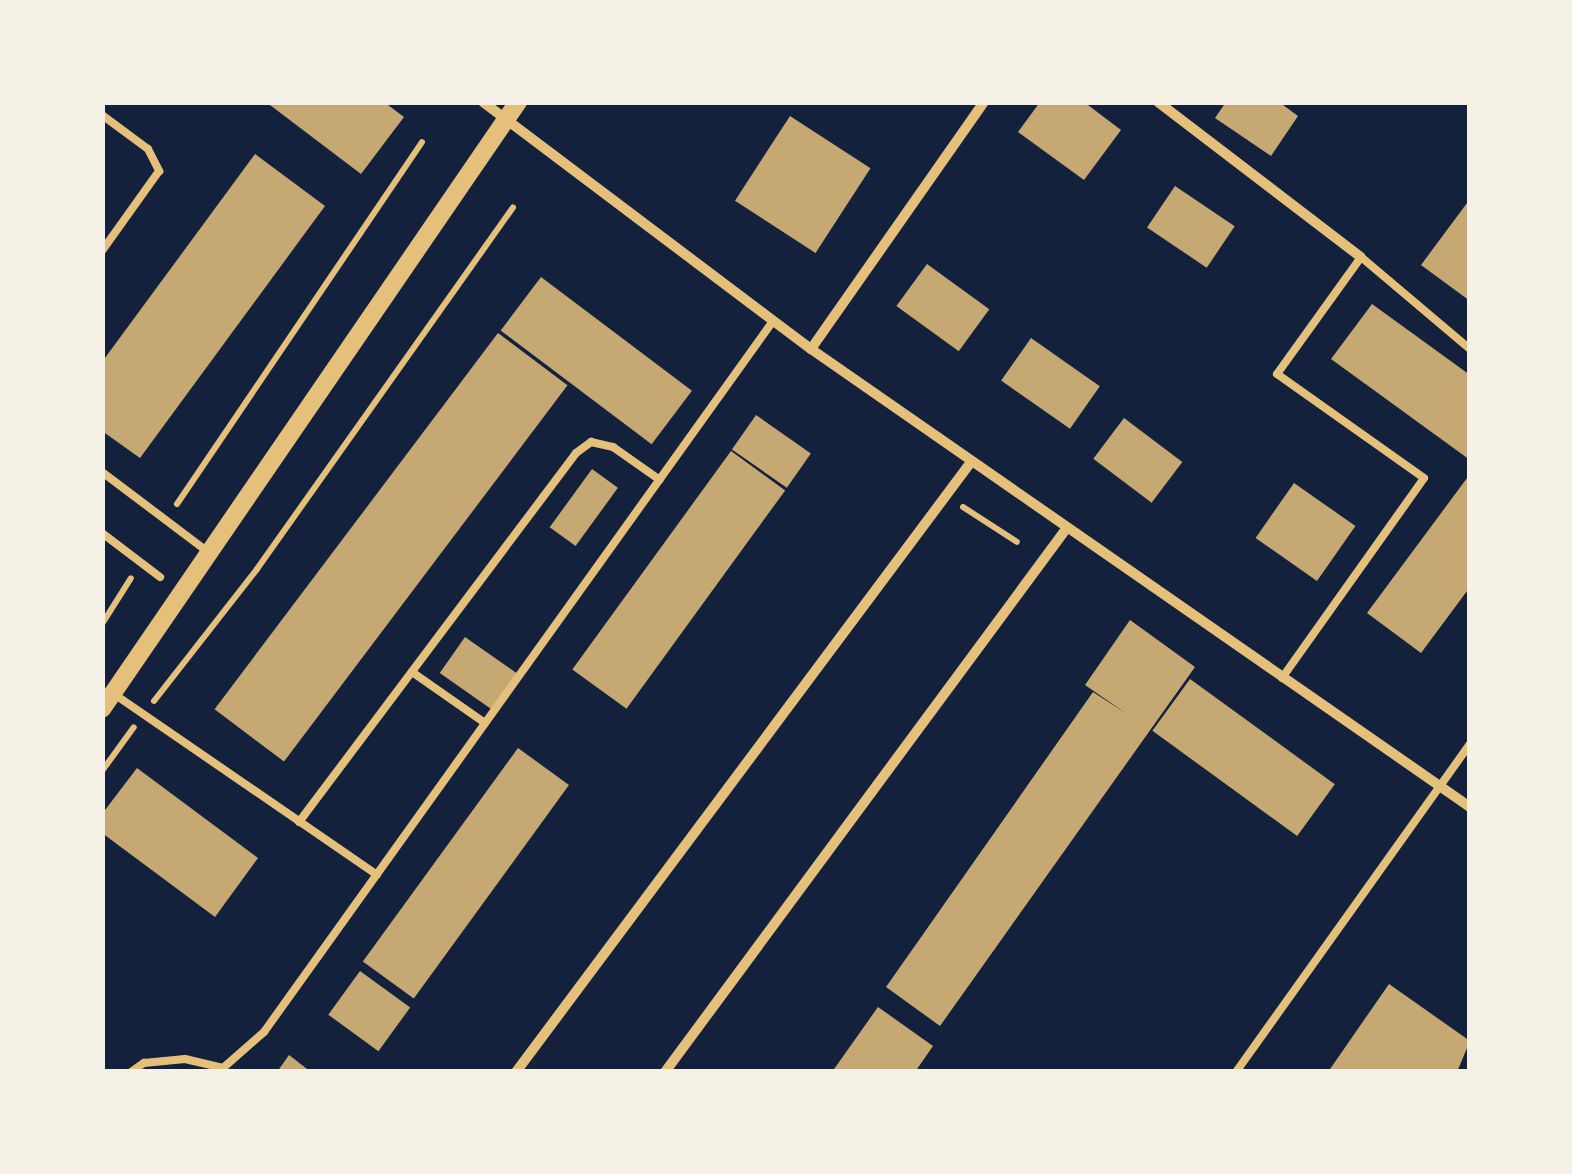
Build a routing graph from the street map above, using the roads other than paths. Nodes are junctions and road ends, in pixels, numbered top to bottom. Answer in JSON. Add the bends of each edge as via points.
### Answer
{"nodes":[{"id":1,"x":483,"y":102,"type":"edge"},
{"id":2,"x":518,"y":102,"type":"edge"},
{"id":3,"x":984,"y":102,"type":"edge"},
{"id":4,"x":1158,"y":102,"type":"edge"},
{"id":5,"x":102,"y":115,"type":"edge"},
{"id":6,"x":506,"y":121,"type":"junction"},
{"id":7,"x":102,"y":251,"type":"edge"},
{"id":8,"x":1362,"y":257,"type":"junction"},
{"id":9,"x":774,"y":322,"type":"junction"},
{"id":10,"x":1470,"y":348,"type":"edge"},
{"id":11,"x":811,"y":350,"type":"junction"},
{"id":12,"x":971,"y":462,"type":"junction"},
{"id":13,"x":102,"y":472,"type":"edge"},
{"id":14,"x":660,"y":480,"type":"junction"},
{"id":15,"x":1066,"y":529,"type":"junction"},
{"id":16,"x":102,"y":533,"type":"edge"},
{"id":17,"x":211,"y":553,"type":"junction"},
{"id":18,"x":160,"y":577,"type":"dead end"},
{"id":19,"x":412,"y":672,"type":"junction"},
{"id":20,"x":1282,"y":678,"type":"junction"},
{"id":21,"x":108,"y":702,"type":"edge"},
{"id":22,"x":485,"y":723,"type":"junction"},
{"id":23,"x":1470,"y":744,"type":"edge"},
{"id":24,"x":1439,"y":785,"type":"junction"},
{"id":25,"x":1470,"y":807,"type":"edge"},
{"id":26,"x":299,"y":822,"type":"junction"},
{"id":27,"x":377,"y":875,"type":"junction"},
{"id":28,"x":131,"y":1072,"type":"edge"},
{"id":29,"x":516,"y":1072,"type":"edge"},
{"id":30,"x":664,"y":1072,"type":"edge"},
{"id":31,"x":1236,"y":1072,"type":"edge"}],
"edges":[{"from":1,"to":6,"type":"street"},
{"from":2,"to":6,"type":"street"},
{"from":3,"to":11,"type":"street"},
{"from":4,"to":8,"type":"street"},
{"from":5,"to":7,"type":"lane","via":[[148,149],[159,170]]},
{"from":6,"to":9,"type":"street"},
{"from":6,"to":17,"type":"street"},
{"from":8,"to":10,"type":"lane"},
{"from":8,"to":20,"type":"lane","via":[[1278,374],[1424,478]]},
{"from":9,"to":11,"type":"street"},
{"from":9,"to":14,"type":"lane"},
{"from":11,"to":12,"type":"street"},
{"from":12,"to":15,"type":"street"},
{"from":12,"to":29,"type":"street"},
{"from":13,"to":17,"type":"lane"},
{"from":14,"to":19,"type":"lane","via":[[613,447],[590,442],[576,452]]},
{"from":14,"to":22,"type":"lane"},
{"from":15,"to":20,"type":"street"},
{"from":15,"to":30,"type":"street"},
{"from":16,"to":18,"type":"lane"},
{"from":17,"to":21,"type":"street"},
{"from":19,"to":22,"type":"lane"},
{"from":19,"to":26,"type":"lane"},
{"from":20,"to":24,"type":"street"},
{"from":21,"to":26,"type":"lane","via":[[142,717]]},
{"from":22,"to":27,"type":"lane"},
{"from":23,"to":24,"type":"lane"},
{"from":24,"to":25,"type":"street"},
{"from":24,"to":31,"type":"lane"},
{"from":26,"to":27,"type":"lane"},
{"from":27,"to":28,"type":"lane","via":[[264,1032],[223,1068],[185,1060],[144,1063]]}]}
